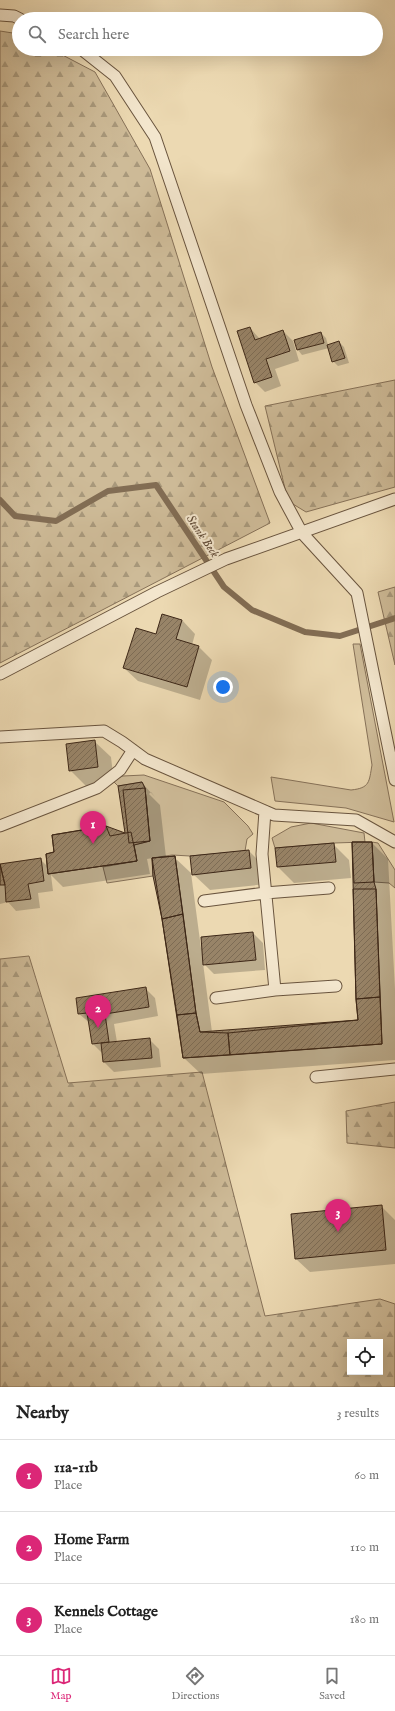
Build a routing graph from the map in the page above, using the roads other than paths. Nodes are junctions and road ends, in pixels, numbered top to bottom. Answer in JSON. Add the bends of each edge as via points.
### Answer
{"nodes":[{"id":1,"x":0,"y":15,"type":"edge"},
{"id":2,"x":12,"y":16,"type":"edge"},
{"id":3,"x":90,"y":56,"type":"edge"},
{"id":4,"x":395,"y":499,"type":"edge"},
{"id":5,"x":302,"y":533,"type":"junction"},
{"id":6,"x":0,"y":674,"type":"edge"},
{"id":7,"x":0,"y":737,"type":"edge"},
{"id":8,"x":133,"y":750,"type":"junction"},
{"id":9,"x":395,"y":780,"type":"edge"},
{"id":10,"x":265,"y":811,"type":"junction"},
{"id":11,"x":0,"y":826,"type":"edge"},
{"id":12,"x":395,"y":842,"type":"edge"},
{"id":13,"x":328,"y":888,"type":"dead end"},
{"id":14,"x":265,"y":893,"type":"junction"},
{"id":15,"x":204,"y":901,"type":"dead end"},
{"id":16,"x":336,"y":986,"type":"dead end"},
{"id":17,"x":274,"y":990,"type":"junction"},
{"id":18,"x":216,"y":998,"type":"dead end"},
{"id":19,"x":395,"y":1069,"type":"edge"},
{"id":20,"x":316,"y":1077,"type":"dead end"}],
"edges":[{"from":1,"to":2,"type":"lane"},
{"from":3,"to":5,"type":"lane","via":[[116,76],[155,137],[246,405],[280,492]]},
{"from":4,"to":5,"type":"lane"},
{"from":5,"to":6,"type":"lane","via":[[226,559]]},
{"from":5,"to":9,"type":"lane","via":[[357,593]]},
{"from":7,"to":8,"type":"lane","via":[[104,731]]},
{"from":8,"to":10,"type":"lane","via":[[145,759]]},
{"from":8,"to":11,"type":"lane","via":[[120,770],[97,788]]},
{"from":10,"to":12,"type":"lane","via":[[274,815],[356,820]]},
{"from":10,"to":14,"type":"lane","via":[[262,854]]},
{"from":13,"to":14,"type":"lane"},
{"from":14,"to":15,"type":"lane"},
{"from":14,"to":17,"type":"lane"},
{"from":16,"to":17,"type":"lane"},
{"from":17,"to":18,"type":"lane"},
{"from":19,"to":20,"type":"lane"}]}
